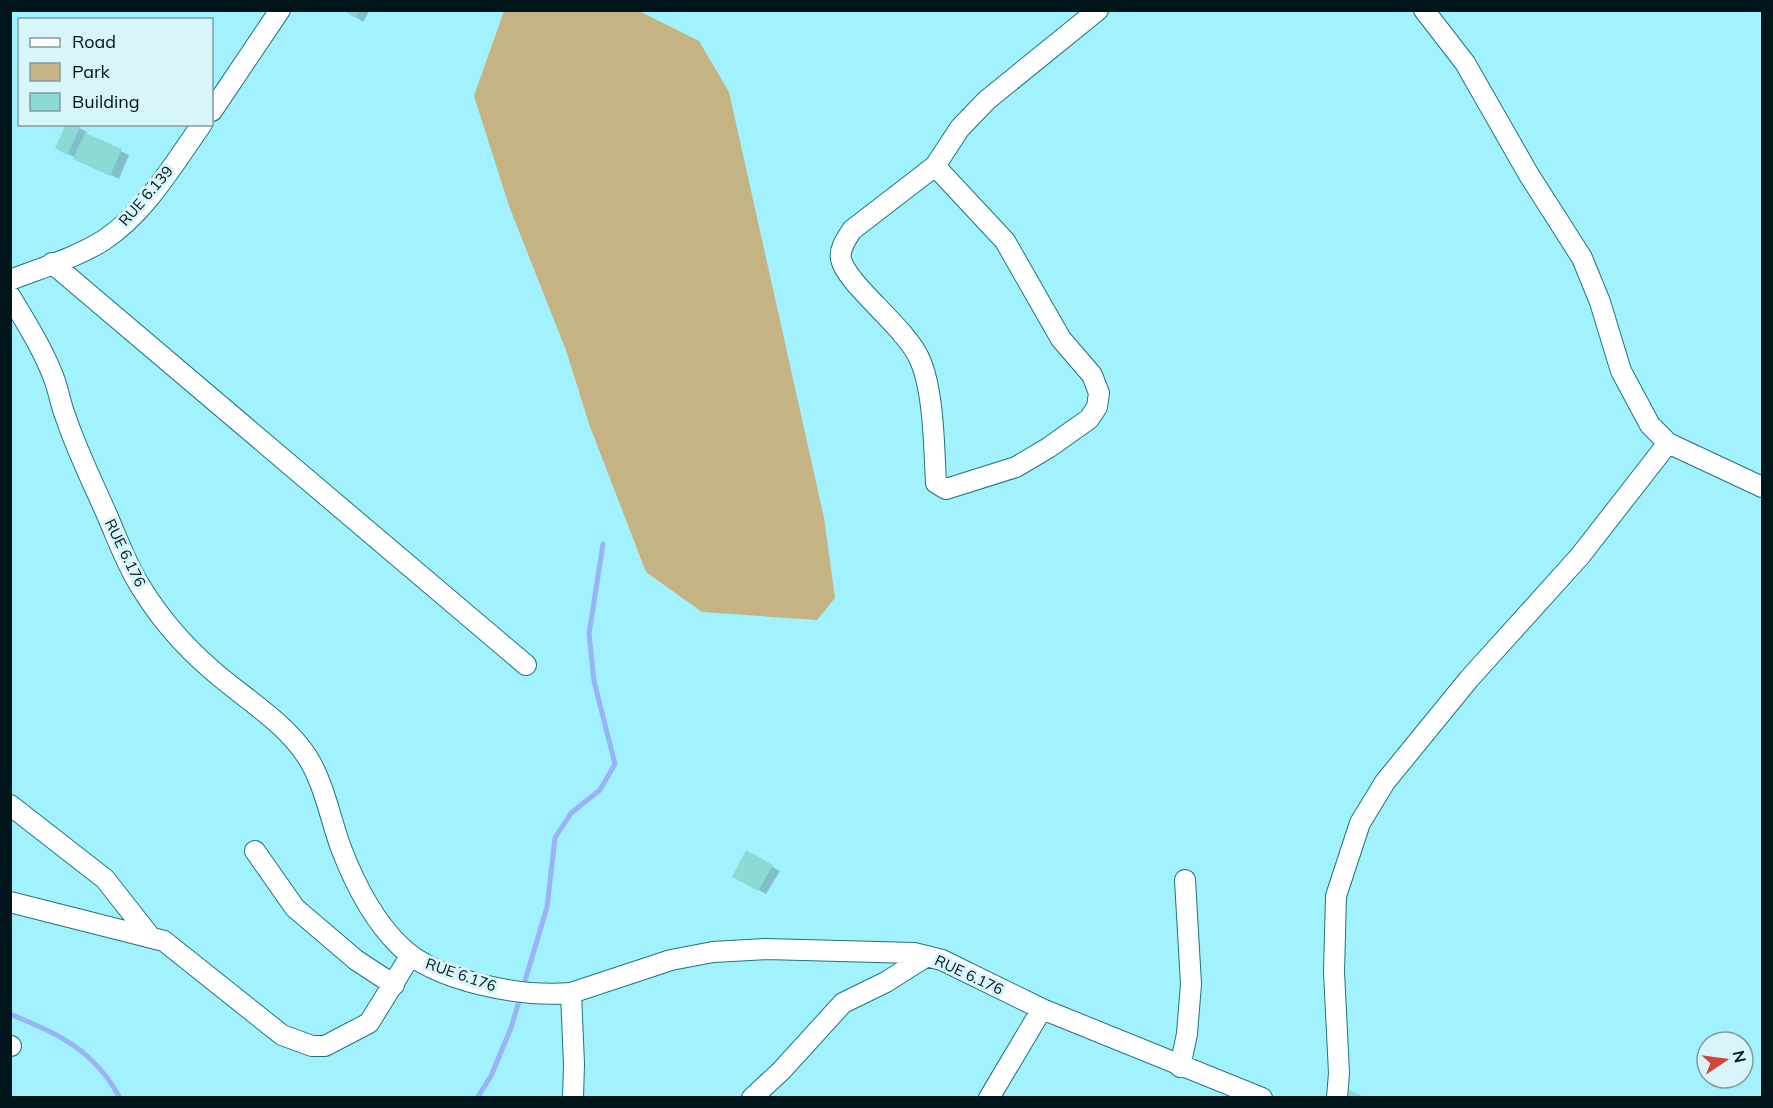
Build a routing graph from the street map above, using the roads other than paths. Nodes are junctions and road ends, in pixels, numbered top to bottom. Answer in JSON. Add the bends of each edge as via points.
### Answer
{"nodes":[{"id":1,"x":280,"y":10,"type":"edge"},
{"id":2,"x":1098,"y":10,"type":"edge"},
{"id":3,"x":1424,"y":10,"type":"edge"},
{"id":4,"x":213,"y":110,"type":"edge"},
{"id":5,"x":201,"y":126,"type":"edge"},
{"id":6,"x":935,"y":166,"type":"junction"},
{"id":7,"x":52,"y":263,"type":"junction"},
{"id":8,"x":10,"y":280,"type":"edge"},
{"id":9,"x":10,"y":296,"type":"edge"},
{"id":10,"x":1668,"y":443,"type":"junction"},
{"id":11,"x":1762,"y":487,"type":"edge"},
{"id":12,"x":526,"y":665,"type":"dead end"},
{"id":13,"x":10,"y":806,"type":"edge"},
{"id":14,"x":255,"y":851,"type":"dead end"},
{"id":15,"x":1185,"y":880,"type":"dead end"},
{"id":16,"x":10,"y":902,"type":"edge"},
{"id":17,"x":148,"y":934,"type":"junction"},
{"id":18,"x":411,"y":955,"type":"junction"},
{"id":19,"x":927,"y":956,"type":"junction"},
{"id":20,"x":394,"y":985,"type":"junction"},
{"id":21,"x":571,"y":993,"type":"junction"},
{"id":22,"x":1042,"y":1009,"type":"junction"},
{"id":23,"x":1180,"y":1066,"type":"junction"},
{"id":24,"x":573,"y":1098,"type":"edge"},
{"id":25,"x":752,"y":1098,"type":"edge"},
{"id":26,"x":990,"y":1098,"type":"edge"},
{"id":27,"x":1262,"y":1098,"type":"edge"},
{"id":28,"x":1337,"y":1098,"type":"edge"}],
"edges":[{"from":1,"to":4,"type":"street"},
{"from":2,"to":6,"type":"street","via":[[987,100],[960,128]]},
{"from":3,"to":10,"type":"street","via":[[1465,63],[1582,258],[1621,371],[1650,425]]},
{"from":5,"to":7,"type":"street","name":"RUE 6.139","via":[[132,216],[104,240]]},
{"from":6,"to":6,"type":"street","via":[[852,230],[840,257],[845,269],[891,320],[921,362],[934,433],[936,483],[946,489],[1016,466],[1048,448],[1089,419],[1097,407],[1099,393],[1092,375],[1061,339],[1005,241]]},
{"from":7,"to":8,"type":"street","name":"RUE 6.139"},
{"from":7,"to":12,"type":"street"},
{"from":9,"to":18,"type":"street","name":"RUE 6.176","via":[[40,346],[66,418],[139,584],[195,654],[291,735],[309,759],[357,884],[382,925]]},
{"from":10,"to":11,"type":"street"},
{"from":10,"to":28,"type":"street","via":[[1580,556],[1441,713],[1385,782],[1360,822],[1336,896]]},
{"from":13,"to":17,"type":"street","via":[[105,879]]},
{"from":14,"to":20,"type":"street","via":[[296,908],[356,960]]},
{"from":15,"to":23,"type":"street","via":[[1191,984]]},
{"from":16,"to":17,"type":"street"},
{"from":17,"to":20,"type":"street","via":[[179,951],[282,1035],[312,1046],[325,1046],[369,1023]]},
{"from":18,"to":20,"type":"street"},
{"from":18,"to":21,"type":"street","name":"RUE 6.176","via":[[459,977],[500,989]]},
{"from":19,"to":21,"type":"street","name":"RUE 6.176","via":[[915,952],[777,949],[713,952],[671,960]]},
{"from":19,"to":22,"type":"street","name":"RUE 6.176"},
{"from":19,"to":25,"type":"street","via":[[843,1003]]},
{"from":21,"to":24,"type":"street"},
{"from":22,"to":23,"type":"street","name":"RUE 6.176"},
{"from":22,"to":26,"type":"street"},
{"from":23,"to":27,"type":"street","name":"RUE 6.176"}]}
